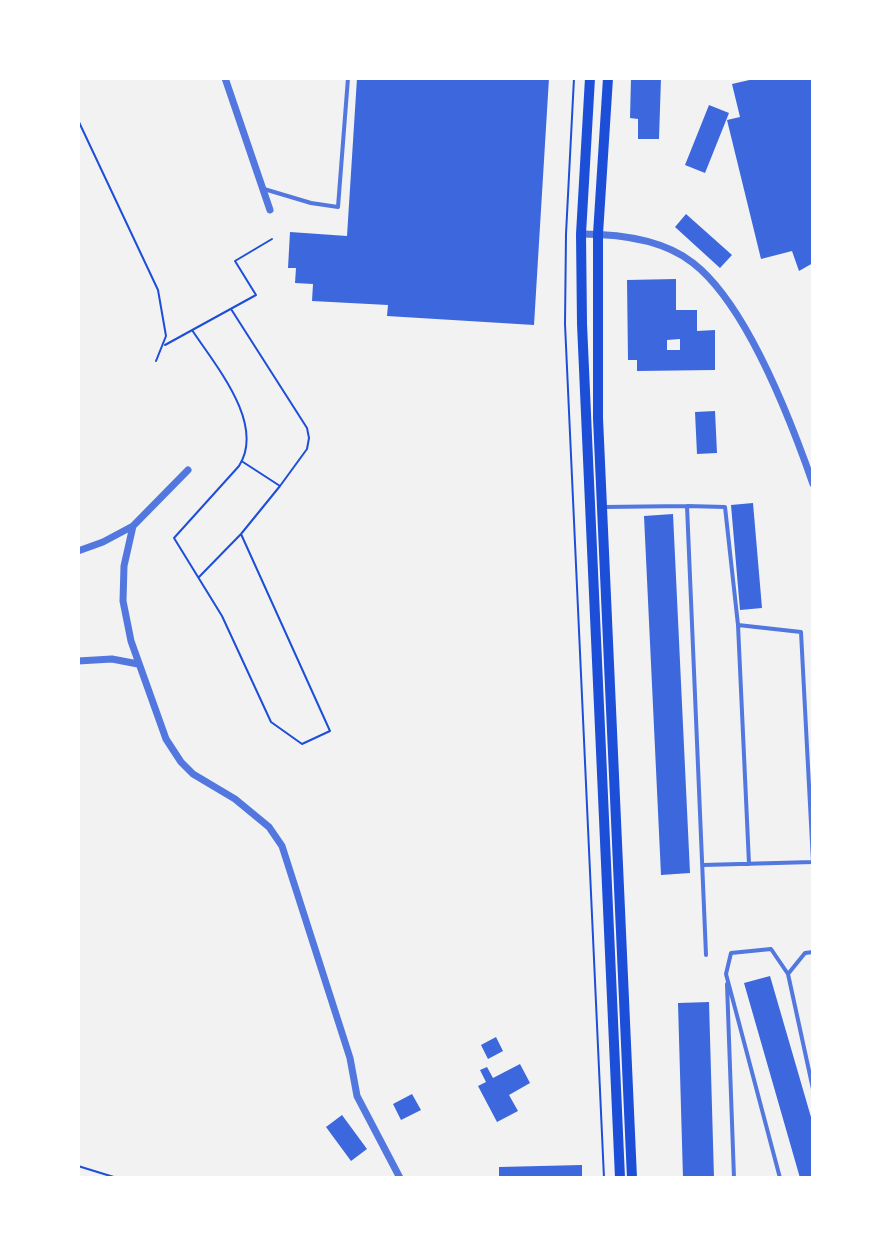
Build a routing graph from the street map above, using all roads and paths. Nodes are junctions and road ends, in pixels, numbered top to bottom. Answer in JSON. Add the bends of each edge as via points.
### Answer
{"nodes":[{"id":1,"x":225,"y":78,"type":"edge"},
{"id":2,"x":348,"y":78,"type":"edge"},
{"id":3,"x":574,"y":78,"type":"edge"},
{"id":4,"x":590,"y":78,"type":"edge"},
{"id":5,"x":608,"y":78,"type":"edge"},
{"id":6,"x":78,"y":120,"type":"edge"},
{"id":7,"x":263,"y":189,"type":"junction"},
{"id":8,"x":270,"y":210,"type":"dead end"},
{"id":9,"x":581,"y":234,"type":"junction"},
{"id":10,"x":598,"y":234,"type":"junction"},
{"id":11,"x":272,"y":239,"type":"dead end"},
{"id":12,"x":231,"y":309,"type":"junction"},
{"id":13,"x":192,"y":330,"type":"junction"},
{"id":14,"x":164,"y":346,"type":"junction"},
{"id":15,"x":156,"y":361,"type":"dead end"},
{"id":16,"x":242,"y":462,"type":"junction"},
{"id":17,"x":188,"y":470,"type":"dead end"},
{"id":18,"x":813,"y":484,"type":"edge"},
{"id":19,"x":280,"y":486,"type":"junction"},
{"id":20,"x":687,"y":506,"type":"junction"},
{"id":21,"x":600,"y":507,"type":"junction"},
{"id":22,"x":133,"y":526,"type":"junction"},
{"id":23,"x":241,"y":534,"type":"junction"},
{"id":24,"x":78,"y":551,"type":"edge"},
{"id":25,"x":199,"y":577,"type":"junction"},
{"id":26,"x":738,"y":625,"type":"junction"},
{"id":27,"x":78,"y":661,"type":"edge"},
{"id":28,"x":138,"y":664,"type":"junction"},
{"id":29,"x":749,"y":864,"type":"junction"},
{"id":30,"x":703,"y":865,"type":"junction"},
{"id":31,"x":813,"y":952,"type":"edge"},
{"id":32,"x":706,"y":955,"type":"dead end"},
{"id":33,"x":726,"y":974,"type":"junction"},
{"id":34,"x":788,"y":974,"type":"junction"},
{"id":35,"x":813,"y":1089,"type":"edge"},
{"id":36,"x":78,"y":1166,"type":"edge"},
{"id":37,"x":117,"y":1178,"type":"edge"},
{"id":38,"x":400,"y":1178,"type":"edge"},
{"id":39,"x":604,"y":1178,"type":"edge"},
{"id":40,"x":620,"y":1178,"type":"edge"},
{"id":41,"x":632,"y":1178,"type":"edge"},
{"id":42,"x":734,"y":1178,"type":"edge"},
{"id":43,"x":780,"y":1178,"type":"edge"}],
"edges":[{"from":1,"to":7,"type":"street"},
{"from":2,"to":7,"type":"lane","via":[[338,207]]},
{"from":3,"to":39,"type":"path","via":[[565,324]]},
{"from":4,"to":9,"type":"main road"},
{"from":5,"to":10,"type":"main road"},
{"from":6,"to":14,"type":"path","via":[[158,290],[165,316]]},
{"from":7,"to":8,"type":"street"},
{"from":9,"to":10,"type":"street"},
{"from":9,"to":40,"type":"main road"},
{"from":10,"to":18,"type":"street","via":[[649,241],[693,262],[727,299],[785,407]]},
{"from":10,"to":21,"type":"main road"},
{"from":11,"to":12,"type":"path","via":[[235,261],[256,295]]},
{"from":12,"to":13,"type":"path"},
{"from":12,"to":19,"type":"path","via":[[307,428],[307,449]]},
{"from":13,"to":14,"type":"path"},
{"from":13,"to":16,"type":"path","via":[[243,414],[249,439]]},
{"from":14,"to":15,"type":"path"},
{"from":16,"to":19,"type":"path"},
{"from":16,"to":25,"type":"path","via":[[174,538]]},
{"from":17,"to":22,"type":"street"},
{"from":19,"to":23,"type":"path"},
{"from":20,"to":21,"type":"lane"},
{"from":20,"to":26,"type":"lane","via":[[725,507]]},
{"from":20,"to":30,"type":"lane"},
{"from":21,"to":41,"type":"main road"},
{"from":22,"to":24,"type":"street"},
{"from":22,"to":28,"type":"street","via":[[123,601]]},
{"from":23,"to":25,"type":"path"},
{"from":23,"to":25,"type":"path","via":[[330,731],[302,744],[271,722]]},
{"from":26,"to":29,"type":"lane"},
{"from":26,"to":29,"type":"lane","via":[[801,632],[807,721],[813,862]]},
{"from":27,"to":28,"type":"street"},
{"from":28,"to":38,"type":"street","via":[[166,739],[181,762],[269,827],[282,846],[350,1058],[357,1096]]},
{"from":29,"to":30,"type":"lane"},
{"from":30,"to":32,"type":"lane"},
{"from":31,"to":34,"type":"lane","via":[[805,953]]},
{"from":33,"to":34,"type":"lane","via":[[731,953],[771,949]]},
{"from":33,"to":42,"type":"lane"},
{"from":33,"to":43,"type":"lane"},
{"from":34,"to":35,"type":"lane"},
{"from":36,"to":37,"type":"path"}]}
